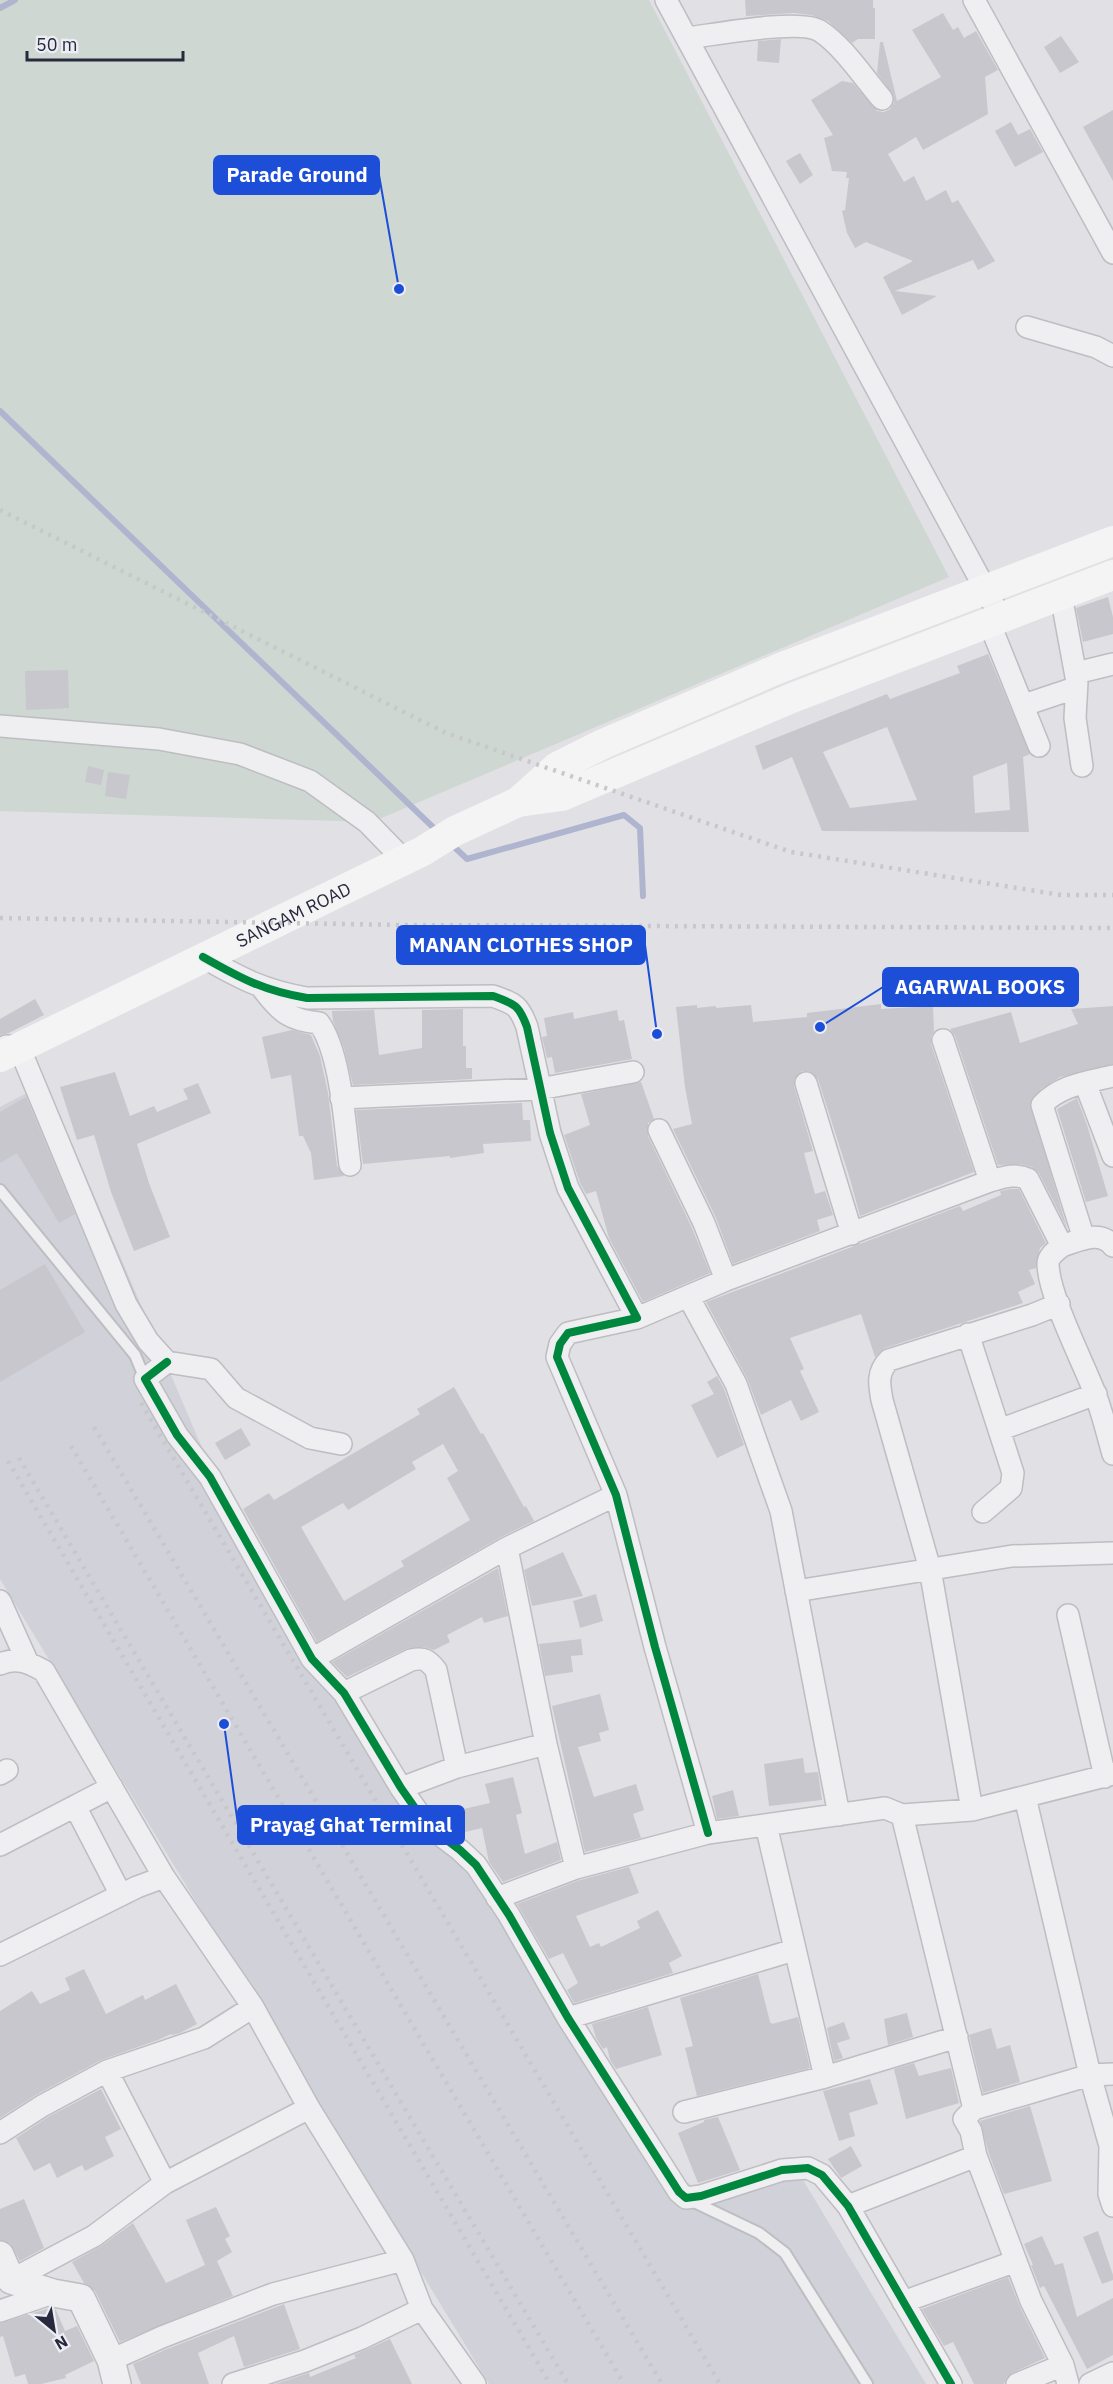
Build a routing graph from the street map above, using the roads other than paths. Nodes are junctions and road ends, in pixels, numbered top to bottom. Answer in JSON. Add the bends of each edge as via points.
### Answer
{"nodes":[{"id":1,"x":666,"y":0,"type":"edge"},
{"id":2,"x":974,"y":0,"type":"edge"},
{"id":3,"x":687,"y":38,"type":"junction"},
{"id":4,"x":882,"y":99,"type":"dead end"},
{"id":5,"x":1113,"y":253,"type":"edge"},
{"id":6,"x":1027,"y":327,"type":"dead end"},
{"id":7,"x":1113,"y":356,"type":"edge"},
{"id":8,"x":1113,"y":541,"type":"edge"},
{"id":9,"x":1113,"y":575,"type":"edge"},
{"id":10,"x":985,"y":589,"type":"junction"},
{"id":11,"x":1061,"y":595,"type":"junction"},
{"id":12,"x":995,"y":620,"type":"junction"},
{"id":13,"x":1113,"y":664,"type":"edge"},
{"id":14,"x":1076,"y":681,"type":"junction"},
{"id":15,"x":1024,"y":705,"type":"junction"},
{"id":16,"x":0,"y":726,"type":"edge"},
{"id":17,"x":1039,"y":746,"type":"dead end"},
{"id":18,"x":1082,"y":766,"type":"dead end"},
{"id":19,"x":518,"y":802,"type":"junction"},
{"id":20,"x":413,"y":856,"type":"junction"},
{"id":21,"x":203,"y":957,"type":"junction"},
{"id":22,"x":261,"y":988,"type":"junction"},
{"id":23,"x":943,"y":1040,"type":"dead end"},
{"id":24,"x":6,"y":1050,"type":"edge"},
{"id":25,"x":633,"y":1072,"type":"dead end"},
{"id":26,"x":1113,"y":1076,"type":"edge"},
{"id":27,"x":806,"y":1083,"type":"dead end"},
{"id":28,"x":1085,"y":1083,"type":"junction"},
{"id":29,"x":539,"y":1089,"type":"junction"},
{"id":30,"x":341,"y":1098,"type":"junction"},
{"id":31,"x":659,"y":1130,"type":"dead end"},
{"id":32,"x":1113,"y":1156,"type":"edge"},
{"id":33,"x":350,"y":1165,"type":"dead end"},
{"id":34,"x":990,"y":1181,"type":"junction"},
{"id":35,"x":0,"y":1190,"type":"edge"},
{"id":36,"x":852,"y":1234,"type":"junction"},
{"id":37,"x":1084,"y":1239,"type":"junction"},
{"id":38,"x":1062,"y":1246,"type":"junction"},
{"id":39,"x":1113,"y":1246,"type":"edge"},
{"id":40,"x":726,"y":1280,"type":"junction"},
{"id":41,"x":688,"y":1296,"type":"junction"},
{"id":42,"x":1059,"y":1304,"type":"junction"},
{"id":43,"x":637,"y":1318,"type":"junction"},
{"id":44,"x":968,"y":1334,"type":"junction"},
{"id":45,"x":167,"y":1362,"type":"junction"},
{"id":46,"x":145,"y":1379,"type":"junction"},
{"id":47,"x":1096,"y":1394,"type":"junction"},
{"id":48,"x":999,"y":1430,"type":"junction"},
{"id":49,"x":341,"y":1444,"type":"dead end"},
{"id":50,"x":1113,"y":1454,"type":"edge"},
{"id":51,"x":616,"y":1496,"type":"junction"},
{"id":52,"x":983,"y":1512,"type":"dead end"},
{"id":53,"x":507,"y":1548,"type":"junction"},
{"id":54,"x":1113,"y":1553,"type":"edge"},
{"id":55,"x":930,"y":1569,"type":"junction"},
{"id":56,"x":796,"y":1591,"type":"junction"},
{"id":57,"x":0,"y":1601,"type":"edge"},
{"id":58,"x":1068,"y":1615,"type":"dead end"},
{"id":59,"x":312,"y":1659,"type":"junction"},
{"id":60,"x":27,"y":1661,"type":"junction"},
{"id":61,"x":0,"y":1665,"type":"edge"},
{"id":62,"x":345,"y":1693,"type":"junction"},
{"id":63,"x":546,"y":1744,"type":"junction"},
{"id":64,"x":457,"y":1767,"type":"junction"},
{"id":65,"x":1109,"y":1776,"type":"edge"},
{"id":66,"x":112,"y":1786,"type":"junction"},
{"id":67,"x":401,"y":1788,"type":"junction"},
{"id":68,"x":1025,"y":1797,"type":"junction"},
{"id":69,"x":75,"y":1806,"type":"junction"},
{"id":70,"x":972,"y":1810,"type":"junction"},
{"id":71,"x":839,"y":1815,"type":"junction"},
{"id":72,"x":902,"y":1815,"type":"junction"},
{"id":73,"x":766,"y":1825,"type":"junction"},
{"id":74,"x":708,"y":1833,"type":"junction"},
{"id":75,"x":0,"y":1845,"type":"edge"},
{"id":76,"x":576,"y":1868,"type":"junction"},
{"id":77,"x":164,"y":1877,"type":"junction"},
{"id":78,"x":121,"y":1895,"type":"junction"},
{"id":79,"x":497,"y":1898,"type":"junction"},
{"id":80,"x":794,"y":1950,"type":"junction"},
{"id":81,"x":0,"y":1955,"type":"edge"},
{"id":82,"x":253,"y":2007,"type":"junction"},
{"id":83,"x":568,"y":2018,"type":"junction"},
{"id":84,"x":957,"y":2037,"type":"junction"},
{"id":85,"x":107,"y":2071,"type":"junction"},
{"id":86,"x":1113,"y":2074,"type":"edge"},
{"id":87,"x":1090,"y":2075,"type":"junction"},
{"id":88,"x":825,"y":2077,"type":"junction"},
{"id":89,"x":309,"y":2108,"type":"junction"},
{"id":90,"x":974,"y":2109,"type":"junction"},
{"id":91,"x":684,"y":2112,"type":"dead end"},
{"id":92,"x":0,"y":2133,"type":"edge"},
{"id":93,"x":976,"y":2156,"type":"junction"},
{"id":94,"x":165,"y":2183,"type":"junction"},
{"id":95,"x":686,"y":2198,"type":"junction"},
{"id":96,"x":848,"y":2206,"type":"junction"},
{"id":97,"x":1113,"y":2206,"type":"edge"},
{"id":98,"x":403,"y":2260,"type":"junction"},
{"id":99,"x":1016,"y":2261,"type":"junction"},
{"id":100,"x":5,"y":2267,"type":"edge"},
{"id":101,"x":53,"y":2293,"type":"junction"},
{"id":102,"x":903,"y":2301,"type":"junction"},
{"id":103,"x":422,"y":2309,"type":"junction"},
{"id":104,"x":0,"y":2311,"type":"edge"},
{"id":105,"x":114,"y":2372,"type":"edge"},
{"id":106,"x":1113,"y":2373,"type":"edge"},
{"id":107,"x":1066,"y":2375,"type":"edge"},
{"id":108,"x":234,"y":2384,"type":"edge"},
{"id":109,"x":475,"y":2384,"type":"edge"},
{"id":110,"x":867,"y":2384,"type":"edge"},
{"id":111,"x":951,"y":2384,"type":"edge"},
{"id":112,"x":1017,"y":2384,"type":"edge"},
{"id":113,"x":1090,"y":2384,"type":"edge"}],
"edges":[{"from":1,"to":3,"type":"street"},
{"from":2,"to":5,"type":"street"},
{"from":3,"to":4,"type":"street","via":[[774,27],[818,29]]},
{"from":3,"to":10,"type":"street"},
{"from":6,"to":7,"type":"street"},
{"from":8,"to":10,"type":"main road"},
{"from":9,"to":11,"type":"main road"},
{"from":10,"to":12,"type":"street"},
{"from":10,"to":19,"type":"main road","via":[[780,668],[603,744],[557,767]]},
{"from":11,"to":12,"type":"main road"},
{"from":11,"to":14,"type":"street"},
{"from":12,"to":15,"type":"street"},
{"from":12,"to":19,"type":"main road","via":[[792,698],[562,796]]},
{"from":13,"to":14,"type":"street"},
{"from":14,"to":15,"type":"street"},
{"from":14,"to":18,"type":"street","via":[[1075,718]]},
{"from":15,"to":17,"type":"street"},
{"from":16,"to":20,"type":"street","via":[[159,740],[240,754],[310,781]]},
{"from":19,"to":20,"type":"main road","name":"SANGAM ROAD","via":[[455,831]]},
{"from":20,"to":21,"type":"main road","name":"SANGAM ROAD"},
{"from":21,"to":22,"type":"street"},
{"from":21,"to":24,"type":"main road","name":"SANGAM ROAD"},
{"from":22,"to":29,"type":"street","via":[[307,998],[493,996],[513,1003],[527,1027]]},
{"from":22,"to":30,"type":"street","via":[[297,1021],[319,1023],[326,1033]]},
{"from":23,"to":34,"type":"street"},
{"from":24,"to":45,"type":"street","via":[[126,1304],[148,1341]]},
{"from":25,"to":29,"type":"street"},
{"from":26,"to":28,"type":"street"},
{"from":27,"to":36,"type":"street"},
{"from":28,"to":32,"type":"street"},
{"from":28,"to":37,"type":"street","via":[[1050,1096],[1042,1105]]},
{"from":29,"to":30,"type":"street"},
{"from":29,"to":43,"type":"street","via":[[568,1188]]},
{"from":30,"to":33,"type":"street"},
{"from":31,"to":40,"type":"street","via":[[704,1223]]},
{"from":34,"to":36,"type":"street"},
{"from":34,"to":38,"type":"street","via":[[1019,1175],[1028,1179]]},
{"from":35,"to":46,"type":"lane","via":[[135,1355]]},
{"from":36,"to":40,"type":"street"},
{"from":37,"to":38,"type":"street"},
{"from":37,"to":39,"type":"street","via":[[1102,1238]]},
{"from":38,"to":42,"type":"street","via":[[1048,1261]]},
{"from":40,"to":41,"type":"street"},
{"from":41,"to":43,"type":"street"},
{"from":41,"to":56,"type":"street","via":[[736,1384],[781,1511]]},
{"from":42,"to":44,"type":"street"},
{"from":42,"to":47,"type":"street"},
{"from":43,"to":51,"type":"street","via":[[568,1333],[557,1357]]},
{"from":44,"to":48,"type":"street"},
{"from":44,"to":55,"type":"street","via":[[889,1359],[881,1368],[882,1401]]},
{"from":45,"to":46,"type":"street"},
{"from":45,"to":49,"type":"street","via":[[211,1370],[236,1398],[310,1438]]},
{"from":46,"to":59,"type":"street","via":[[177,1435],[210,1477]]},
{"from":47,"to":48,"type":"street"},
{"from":47,"to":50,"type":"street"},
{"from":48,"to":52,"type":"street","via":[[1013,1473],[1011,1488]]},
{"from":51,"to":53,"type":"street"},
{"from":51,"to":74,"type":"street"},
{"from":53,"to":59,"type":"street"},
{"from":53,"to":63,"type":"street"},
{"from":54,"to":55,"type":"street","via":[[1012,1556]]},
{"from":55,"to":56,"type":"street"},
{"from":55,"to":70,"type":"street"},
{"from":56,"to":71,"type":"street"},
{"from":57,"to":60,"type":"street"},
{"from":58,"to":65,"type":"street"},
{"from":59,"to":62,"type":"street"},
{"from":60,"to":61,"type":"street","via":[[10,1660]]},
{"from":60,"to":66,"type":"street","via":[[44,1671]]},
{"from":62,"to":64,"type":"street","via":[[411,1660],[421,1658],[429,1662],[436,1670]]},
{"from":62,"to":67,"type":"street"},
{"from":63,"to":64,"type":"street"},
{"from":63,"to":76,"type":"street"},
{"from":64,"to":67,"type":"street"},
{"from":65,"to":68,"type":"street"},
{"from":66,"to":69,"type":"street"},
{"from":66,"to":77,"type":"street"},
{"from":67,"to":79,"type":"street","via":[[428,1825],[476,1865]]},
{"from":68,"to":70,"type":"street"},
{"from":68,"to":87,"type":"street"},
{"from":69,"to":75,"type":"street"},
{"from":69,"to":78,"type":"street"},
{"from":70,"to":72,"type":"street"},
{"from":71,"to":72,"type":"street","via":[[885,1808]]},
{"from":71,"to":73,"type":"street"},
{"from":72,"to":84,"type":"street"},
{"from":73,"to":74,"type":"street"},
{"from":73,"to":80,"type":"street"},
{"from":74,"to":76,"type":"street"},
{"from":76,"to":79,"type":"street"},
{"from":77,"to":78,"type":"street"},
{"from":77,"to":82,"type":"street"},
{"from":78,"to":81,"type":"street"},
{"from":79,"to":83,"type":"street"},
{"from":80,"to":83,"type":"street"},
{"from":80,"to":88,"type":"street"},
{"from":82,"to":85,"type":"street","via":[[204,2038]]},
{"from":82,"to":89,"type":"street"},
{"from":83,"to":95,"type":"street","via":[[656,2159]]},
{"from":84,"to":88,"type":"street"},
{"from":84,"to":90,"type":"street"},
{"from":85,"to":92,"type":"street"},
{"from":85,"to":94,"type":"street"},
{"from":86,"to":87,"type":"street"},
{"from":87,"to":90,"type":"street"},
{"from":87,"to":97,"type":"street","via":[[1110,2146],[1109,2194]]},
{"from":88,"to":91,"type":"street"},
{"from":89,"to":94,"type":"street"},
{"from":89,"to":98,"type":"street"},
{"from":90,"to":93,"type":"street","via":[[964,2120],[971,2131]]},
{"from":93,"to":96,"type":"street"},
{"from":93,"to":99,"type":"street"},
{"from":94,"to":100,"type":"street","via":[[94,2236]]},
{"from":95,"to":96,"type":"street","via":[[782,2170],[807,2168],[822,2175]]},
{"from":95,"to":110,"type":"lane","via":[[759,2233],[785,2253]]},
{"from":96,"to":102,"type":"street"},
{"from":98,"to":103,"type":"street"},
{"from":98,"to":105,"type":"street","via":[[273,2294],[162,2337]]},
{"from":99,"to":102,"type":"street"},
{"from":99,"to":107,"type":"street"},
{"from":100,"to":101,"type":"street"},
{"from":101,"to":104,"type":"street"},
{"from":101,"to":105,"type":"street","via":[[81,2298]]},
{"from":102,"to":111,"type":"street"},
{"from":103,"to":108,"type":"street","via":[[315,2358]]},
{"from":103,"to":109,"type":"street"},
{"from":106,"to":113,"type":"street"},
{"from":107,"to":112,"type":"street"}]}
